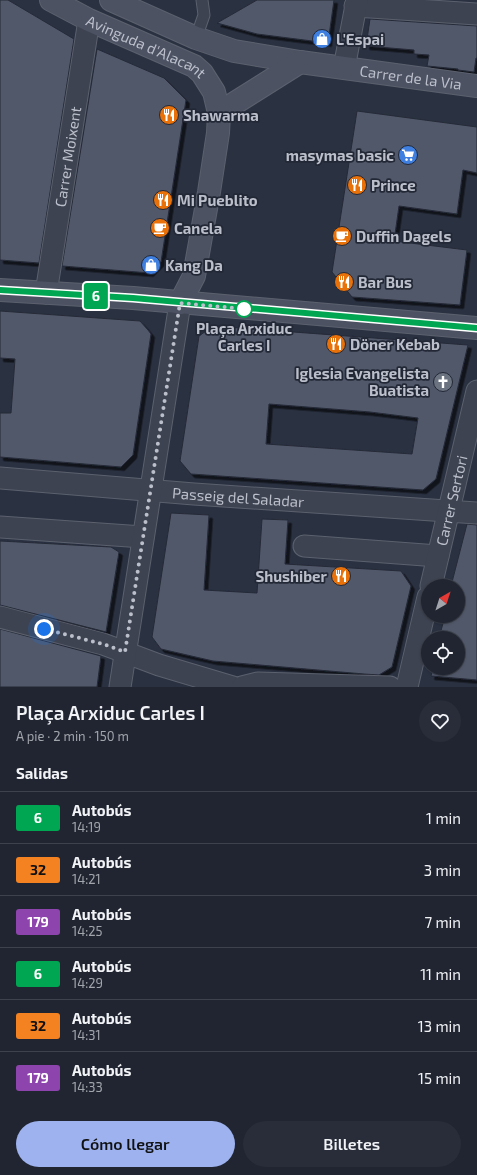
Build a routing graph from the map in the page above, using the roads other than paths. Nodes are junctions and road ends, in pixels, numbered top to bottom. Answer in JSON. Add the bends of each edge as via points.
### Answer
{"nodes":[{"id":1,"x":51,"y":0,"type":"edge"},
{"id":2,"x":111,"y":0,"type":"edge"},
{"id":3,"x":202,"y":0,"type":"edge"},
{"id":4,"x":355,"y":2,"type":"edge"},
{"id":5,"x":477,"y":14,"type":"edge"},
{"id":6,"x":89,"y":20,"type":"junction"},
{"id":7,"x":196,"y":38,"type":"junction"},
{"id":8,"x":300,"y":62,"type":"junction"},
{"id":9,"x":344,"y":68,"type":"junction"},
{"id":10,"x":477,"y":86,"type":"edge"},
{"id":11,"x":219,"y":113,"type":"junction"},
{"id":12,"x":0,"y":290,"type":"edge"},
{"id":13,"x":46,"y":293,"type":"junction"},
{"id":14,"x":180,"y":303,"type":"junction"},
{"id":15,"x":477,"y":328,"type":"edge"},
{"id":16,"x":477,"y":391,"type":"edge"},
{"id":17,"x":0,"y":478,"type":"edge"},
{"id":18,"x":151,"y":490,"type":"junction"},
{"id":19,"x":449,"y":511,"type":"junction"},
{"id":20,"x":477,"y":513,"type":"edge"},
{"id":21,"x":0,"y":527,"type":"edge"},
{"id":22,"x":143,"y":537,"type":"junction"},
{"id":23,"x":304,"y":546,"type":"dead end"},
{"id":24,"x":438,"y":556,"type":"junction"},
{"id":25,"x":433,"y":579,"type":"edge"},
{"id":26,"x":0,"y":617,"type":"edge"},
{"id":27,"x":422,"y":623,"type":"edge"},
{"id":28,"x":125,"y":652,"type":"junction"},
{"id":29,"x":120,"y":687,"type":"edge"},
{"id":30,"x":232,"y":687,"type":"edge"},
{"id":31,"x":242,"y":687,"type":"edge"},
{"id":32,"x":390,"y":687,"type":"edge"},
{"id":33,"x":407,"y":687,"type":"edge"}],
"edges":[{"from":1,"to":6,"type":"main road","name":"Avinguda d'Alacant"},
{"from":2,"to":7,"type":"main road","name":"Avinguda d'Alacant"},
{"from":3,"to":7,"type":"lane","via":[[204,15]]},
{"from":4,"to":5,"type":"street"},
{"from":4,"to":9,"type":"street"},
{"from":6,"to":11,"type":"main road","name":"Avinguda d'Alacant","via":[[194,66],[202,73],[214,92]]},
{"from":6,"to":13,"type":"street","name":"Carrer Moixent"},
{"from":7,"to":8,"type":"main road","name":"Avinguda d'Alacant","via":[[234,51]]},
{"from":8,"to":9,"type":"main road"},
{"from":8,"to":11,"type":"main road"},
{"from":9,"to":10,"type":"main road","name":"Carrer de la Via"},
{"from":11,"to":14,"type":"main road","via":[[214,163],[194,276]]},
{"from":12,"to":13,"type":"main road"},
{"from":13,"to":14,"type":"main road"},
{"from":14,"to":15,"type":"main road"},
{"from":14,"to":18,"type":"street"},
{"from":16,"to":19,"type":"street","name":"Carrer Sertori"},
{"from":17,"to":18,"type":"street","name":"Passeig del Saladar"},
{"from":18,"to":19,"type":"street","name":"Passeig del Saladar"},
{"from":18,"to":22,"type":"street"},
{"from":19,"to":20,"type":"street","name":"Passeig del Saladar"},
{"from":19,"to":24,"type":"street","name":"Carrer Sertori"},
{"from":21,"to":22,"type":"street"},
{"from":22,"to":28,"type":"street"},
{"from":23,"to":24,"type":"street"},
{"from":24,"to":25,"type":"street","name":"Carrer Sertori"},
{"from":26,"to":28,"type":"street"},
{"from":27,"to":33,"type":"street"},
{"from":28,"to":29,"type":"street"},
{"from":28,"to":30,"type":"street"},
{"from":31,"to":32,"type":"street","via":[[258,683]]}]}
